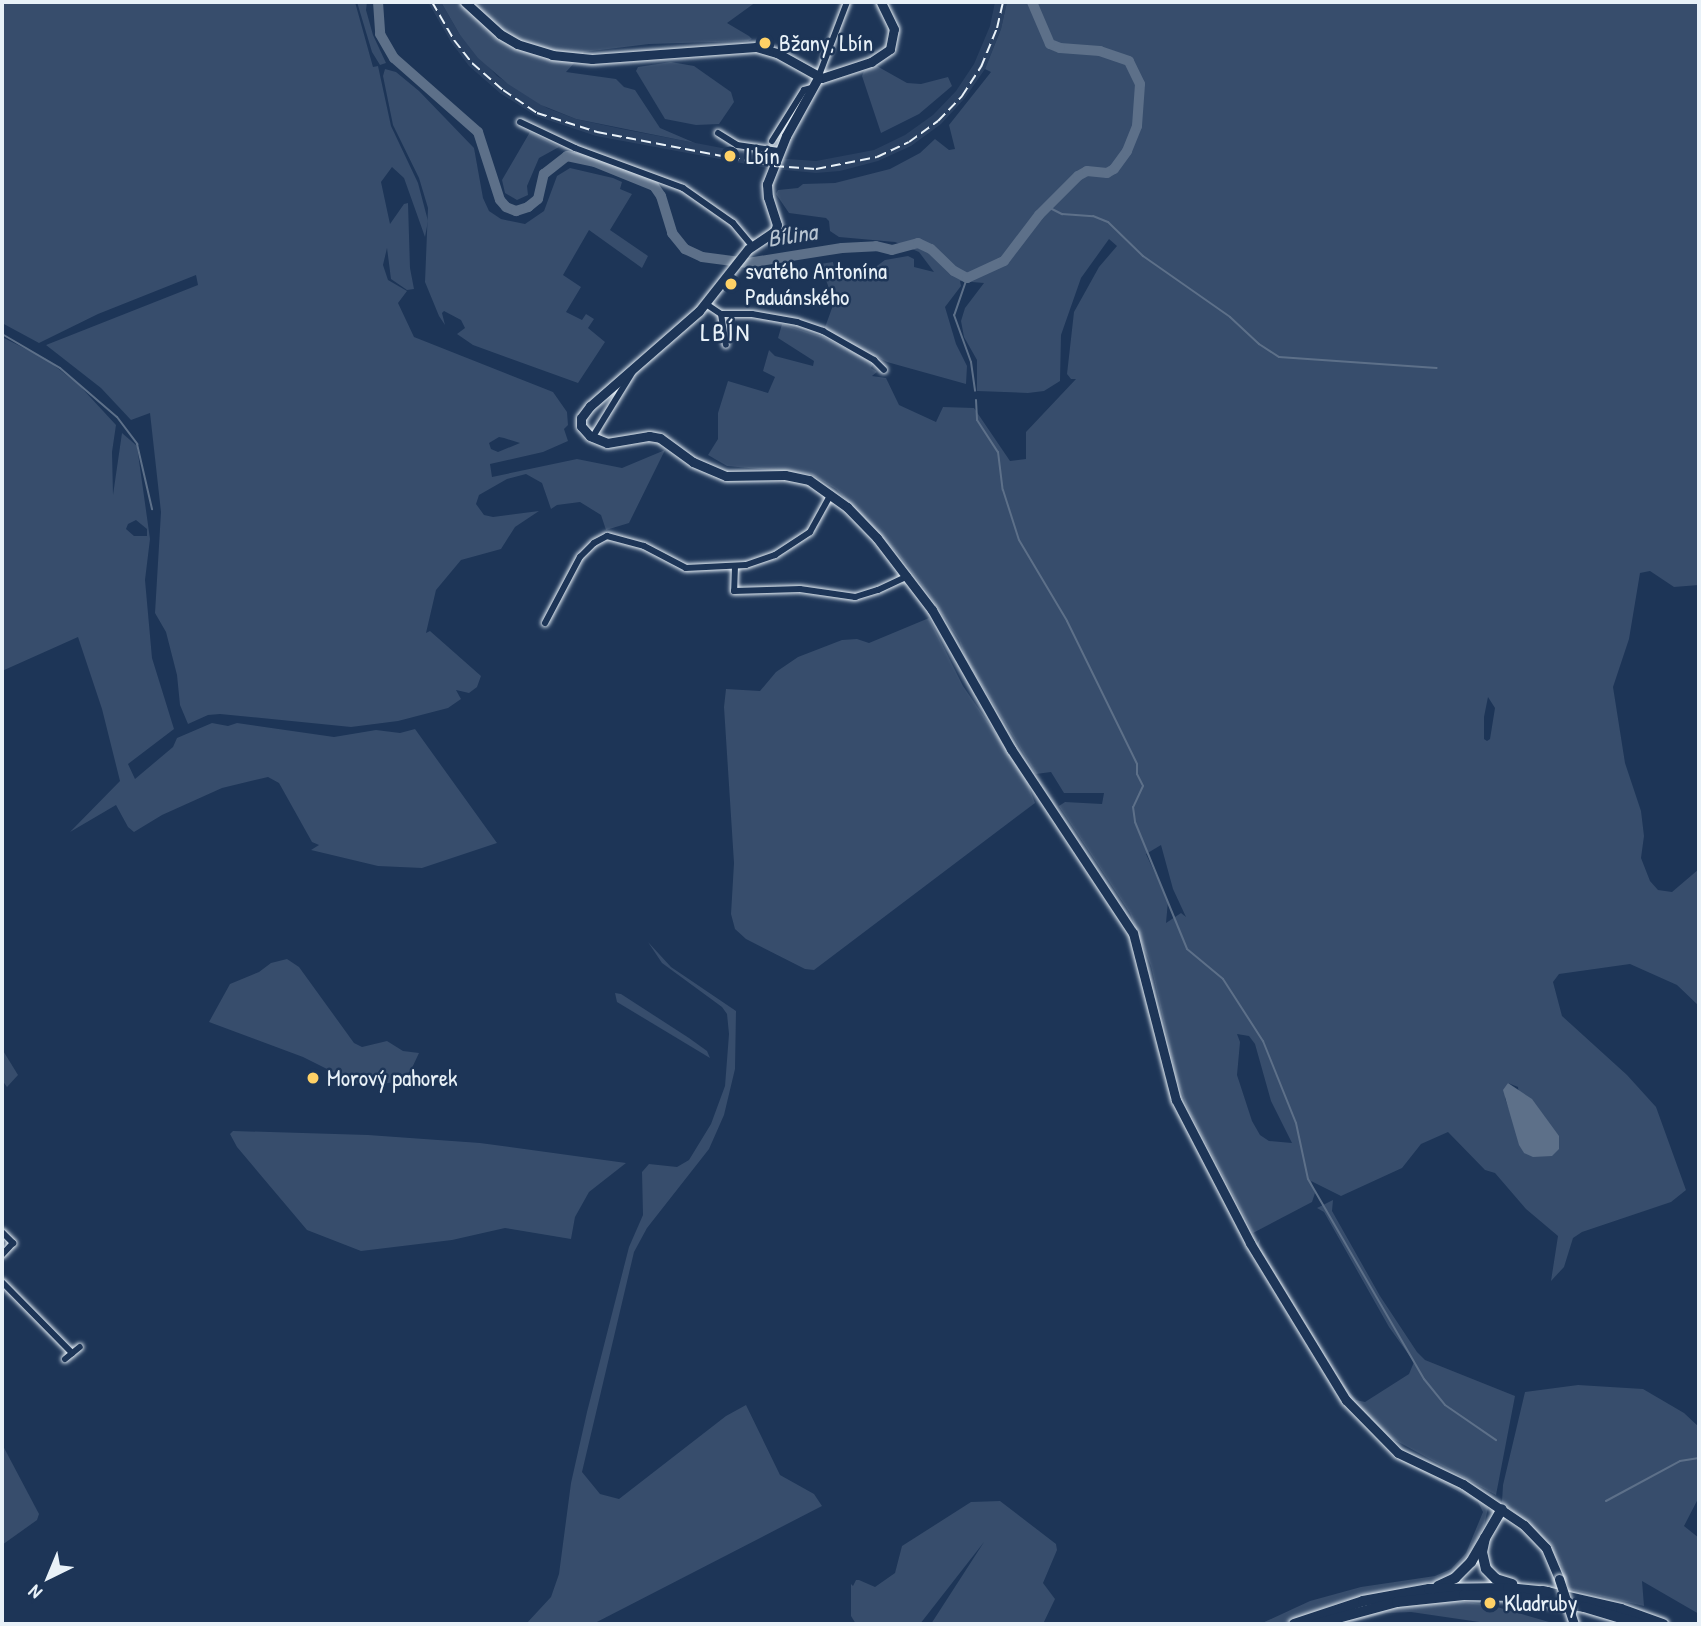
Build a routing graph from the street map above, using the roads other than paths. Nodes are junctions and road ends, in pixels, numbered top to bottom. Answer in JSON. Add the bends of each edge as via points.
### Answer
{"nodes":[{"id":1,"x":465,"y":2,"type":"edge"},
{"id":2,"x":847,"y":2,"type":"edge"},
{"id":3,"x":881,"y":2,"type":"edge"},
{"id":4,"x":818,"y":78,"type":"junction"},
{"id":5,"x":811,"y":89,"type":"junction"},
{"id":6,"x":520,"y":122,"type":"dead end"},
{"id":7,"x":718,"y":133,"type":"dead end"},
{"id":8,"x":772,"y":141,"type":"dead end"},
{"id":9,"x":779,"y":152,"type":"junction"},
{"id":10,"x":752,"y":246,"type":"junction"},
{"id":11,"x":706,"y":304,"type":"junction"},
{"id":12,"x":721,"y":314,"type":"junction"},
{"id":13,"x":726,"y":345,"type":"dead end"},
{"id":14,"x":636,"y":365,"type":"junction"},
{"id":15,"x":884,"y":370,"type":"dead end"},
{"id":16,"x":593,"y":438,"type":"junction"},
{"id":17,"x":831,"y":494,"type":"junction"},
{"id":18,"x":735,"y":566,"type":"junction"},
{"id":19,"x":908,"y":576,"type":"junction"},
{"id":20,"x":545,"y":623,"type":"dead end"},
{"id":21,"x":2,"y":1232,"type":"edge"},
{"id":22,"x":2,"y":1255,"type":"edge"},
{"id":23,"x":2,"y":1282,"type":"edge"},
{"id":24,"x":80,"y":1347,"type":"dead end"},
{"id":25,"x":72,"y":1353,"type":"junction"},
{"id":26,"x":65,"y":1359,"type":"dead end"},
{"id":27,"x":1502,"y":1509,"type":"junction"},
{"id":28,"x":1485,"y":1538,"type":"junction"},
{"id":29,"x":1429,"y":1589,"type":"junction"},
{"id":30,"x":1549,"y":1597,"type":"junction"},
{"id":31,"x":1294,"y":1624,"type":"edge"},
{"id":32,"x":1316,"y":1624,"type":"edge"},
{"id":33,"x":1574,"y":1624,"type":"edge"},
{"id":34,"x":1626,"y":1624,"type":"edge"},
{"id":35,"x":1641,"y":1624,"type":"edge"},
{"id":36,"x":1663,"y":1624,"type":"edge"}],
"edges":[{"from":1,"to":4,"type":"street","via":[[500,34],[552,55],[592,59],[756,47]]},
{"from":2,"to":4,"type":"street"},
{"from":3,"to":4,"type":"street","via":[[894,29],[890,48],[862,66]]},
{"from":4,"to":5,"type":"street"},
{"from":5,"to":8,"type":"street","via":[[804,90]]},
{"from":5,"to":9,"type":"street"},
{"from":6,"to":10,"type":"street","via":[[683,188],[733,223]]},
{"from":7,"to":9,"type":"street","via":[[737,145]]},
{"from":9,"to":10,"type":"street","via":[[767,190],[775,231]]},
{"from":10,"to":11,"type":"street"},
{"from":11,"to":12,"type":"street"},
{"from":11,"to":14,"type":"street"},
{"from":12,"to":13,"type":"street"},
{"from":12,"to":15,"type":"street","via":[[797,322],[823,331]]},
{"from":14,"to":16,"type":"street"},
{"from":14,"to":16,"type":"street","via":[[584,413],[581,426]]},
{"from":16,"to":17,"type":"street","via":[[614,444],[660,438],[726,477],[795,476]]},
{"from":17,"to":18,"type":"street","via":[[815,526],[794,545]]},
{"from":17,"to":19,"type":"street"},
{"from":18,"to":19,"type":"street","via":[[734,592],[800,589],[855,597]]},
{"from":18,"to":20,"type":"street","via":[[686,568],[644,546],[607,536],[580,557]]},
{"from":19,"to":27,"type":"street","via":[[1011,749],[1133,933],[1176,1100],[1313,1348],[1354,1412],[1398,1453]]},
{"from":21,"to":22,"type":"street","via":[[13,1243]]},
{"from":23,"to":25,"type":"street"},
{"from":24,"to":25,"type":"street"},
{"from":25,"to":26,"type":"street"},
{"from":27,"to":28,"type":"highway"},
{"from":27,"to":33,"type":"street","bridge":true,"via":[[1537,1536],[1554,1563]]},
{"from":28,"to":29,"type":"highway","via":[[1462,1573]]},
{"from":28,"to":30,"type":"highway","via":[[1483,1561],[1490,1575]]},
{"from":29,"to":30,"type":"highway","via":[[1494,1587]]},
{"from":29,"to":31,"type":"highway","via":[[1363,1601]]},
{"from":30,"to":32,"type":"highway","via":[[1432,1597]]},
{"from":30,"to":34,"type":"highway"},
{"from":30,"to":35,"type":"highway"},
{"from":30,"to":36,"type":"highway","via":[[1621,1609]]}]}
